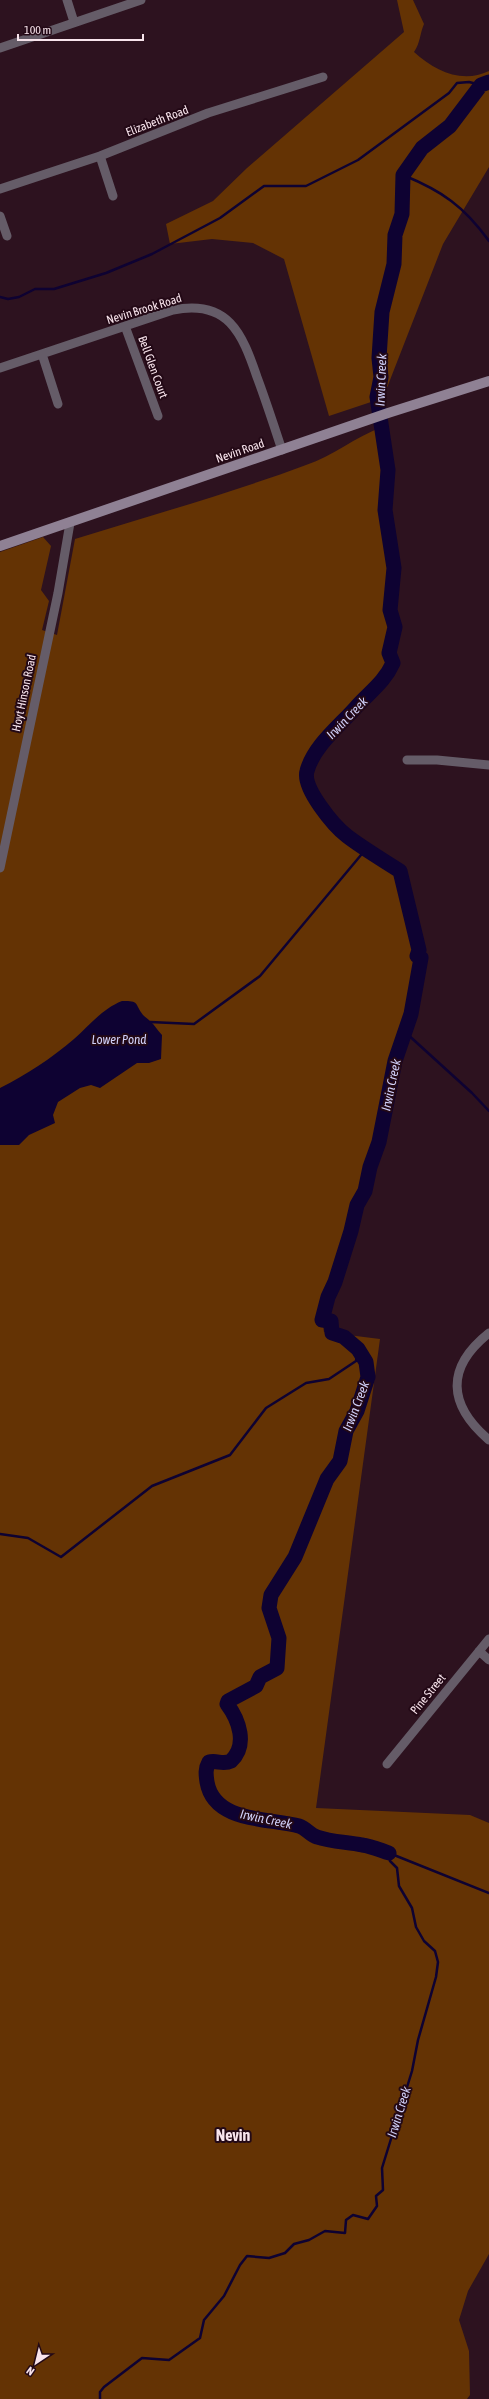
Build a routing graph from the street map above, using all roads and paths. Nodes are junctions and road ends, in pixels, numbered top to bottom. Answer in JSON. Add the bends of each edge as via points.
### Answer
{"nodes":[{"id":1,"x":67,"y":0,"type":"edge"},
{"id":2,"x":141,"y":0,"type":"edge"},
{"id":3,"x":74,"y":22,"type":"junction"},
{"id":4,"x":0,"y":48,"type":"edge"},
{"id":5,"x":323,"y":77,"type":"dead end"},
{"id":6,"x":100,"y":156,"type":"junction"},
{"id":7,"x":0,"y":189,"type":"edge"},
{"id":8,"x":113,"y":196,"type":"dead end"},
{"id":9,"x":0,"y":216,"type":"edge"},
{"id":10,"x":7,"y":236,"type":"dead end"},
{"id":11,"x":126,"y":326,"type":"junction"},
{"id":12,"x":42,"y":354,"type":"junction"},
{"id":13,"x":0,"y":368,"type":"edge"},
{"id":14,"x":489,"y":381,"type":"edge"},
{"id":15,"x":58,"y":404,"type":"dead end"},
{"id":16,"x":158,"y":416,"type":"dead end"},
{"id":17,"x":282,"y":450,"type":"junction"},
{"id":18,"x":70,"y":522,"type":"junction"},
{"id":19,"x":0,"y":546,"type":"edge"},
{"id":20,"x":407,"y":760,"type":"dead end"},
{"id":21,"x":489,"y":765,"type":"edge"},
{"id":22,"x":0,"y":868,"type":"edge"},
{"id":23,"x":489,"y":1333,"type":"edge"},
{"id":24,"x":489,"y":1440,"type":"edge"},
{"id":25,"x":489,"y":1638,"type":"edge"},
{"id":26,"x":479,"y":1651,"type":"junction"},
{"id":27,"x":489,"y":1660,"type":"edge"},
{"id":28,"x":387,"y":1764,"type":"dead end"}],
"edges":[{"from":1,"to":3,"type":"street"},
{"from":2,"to":3,"type":"street"},
{"from":3,"to":4,"type":"street"},
{"from":5,"to":6,"type":"street","name":"Elizabeth Road","via":[[208,113]]},
{"from":6,"to":7,"type":"street","name":"Elizabeth Road"},
{"from":6,"to":8,"type":"street"},
{"from":9,"to":10,"type":"street"},
{"from":11,"to":12,"type":"street","name":"Nevin Brook Road"},
{"from":11,"to":16,"type":"street","name":"Bell Glen Court"},
{"from":11,"to":17,"type":"street","name":"Nevin Brook Road","via":[[173,310],[190,308],[214,312],[229,321],[240,334],[248,351]]},
{"from":12,"to":13,"type":"street","name":"Nevin Brook Road"},
{"from":12,"to":15,"type":"street"},
{"from":14,"to":17,"type":"main road","name":"Nevin Road"},
{"from":17,"to":18,"type":"main road","name":"Nevin Road"},
{"from":18,"to":19,"type":"main road","name":"Nevin Road"},
{"from":18,"to":22,"type":"street","name":"Hoyt Hinson Road","via":[[58,593]]},
{"from":20,"to":21,"type":"street"},
{"from":23,"to":24,"type":"street","via":[[466,1357],[458,1382],[459,1403],[471,1424]]},
{"from":25,"to":26,"type":"street","name":"Pine Street"},
{"from":26,"to":27,"type":"street"},
{"from":26,"to":28,"type":"street","name":"Pine Street"}]}
